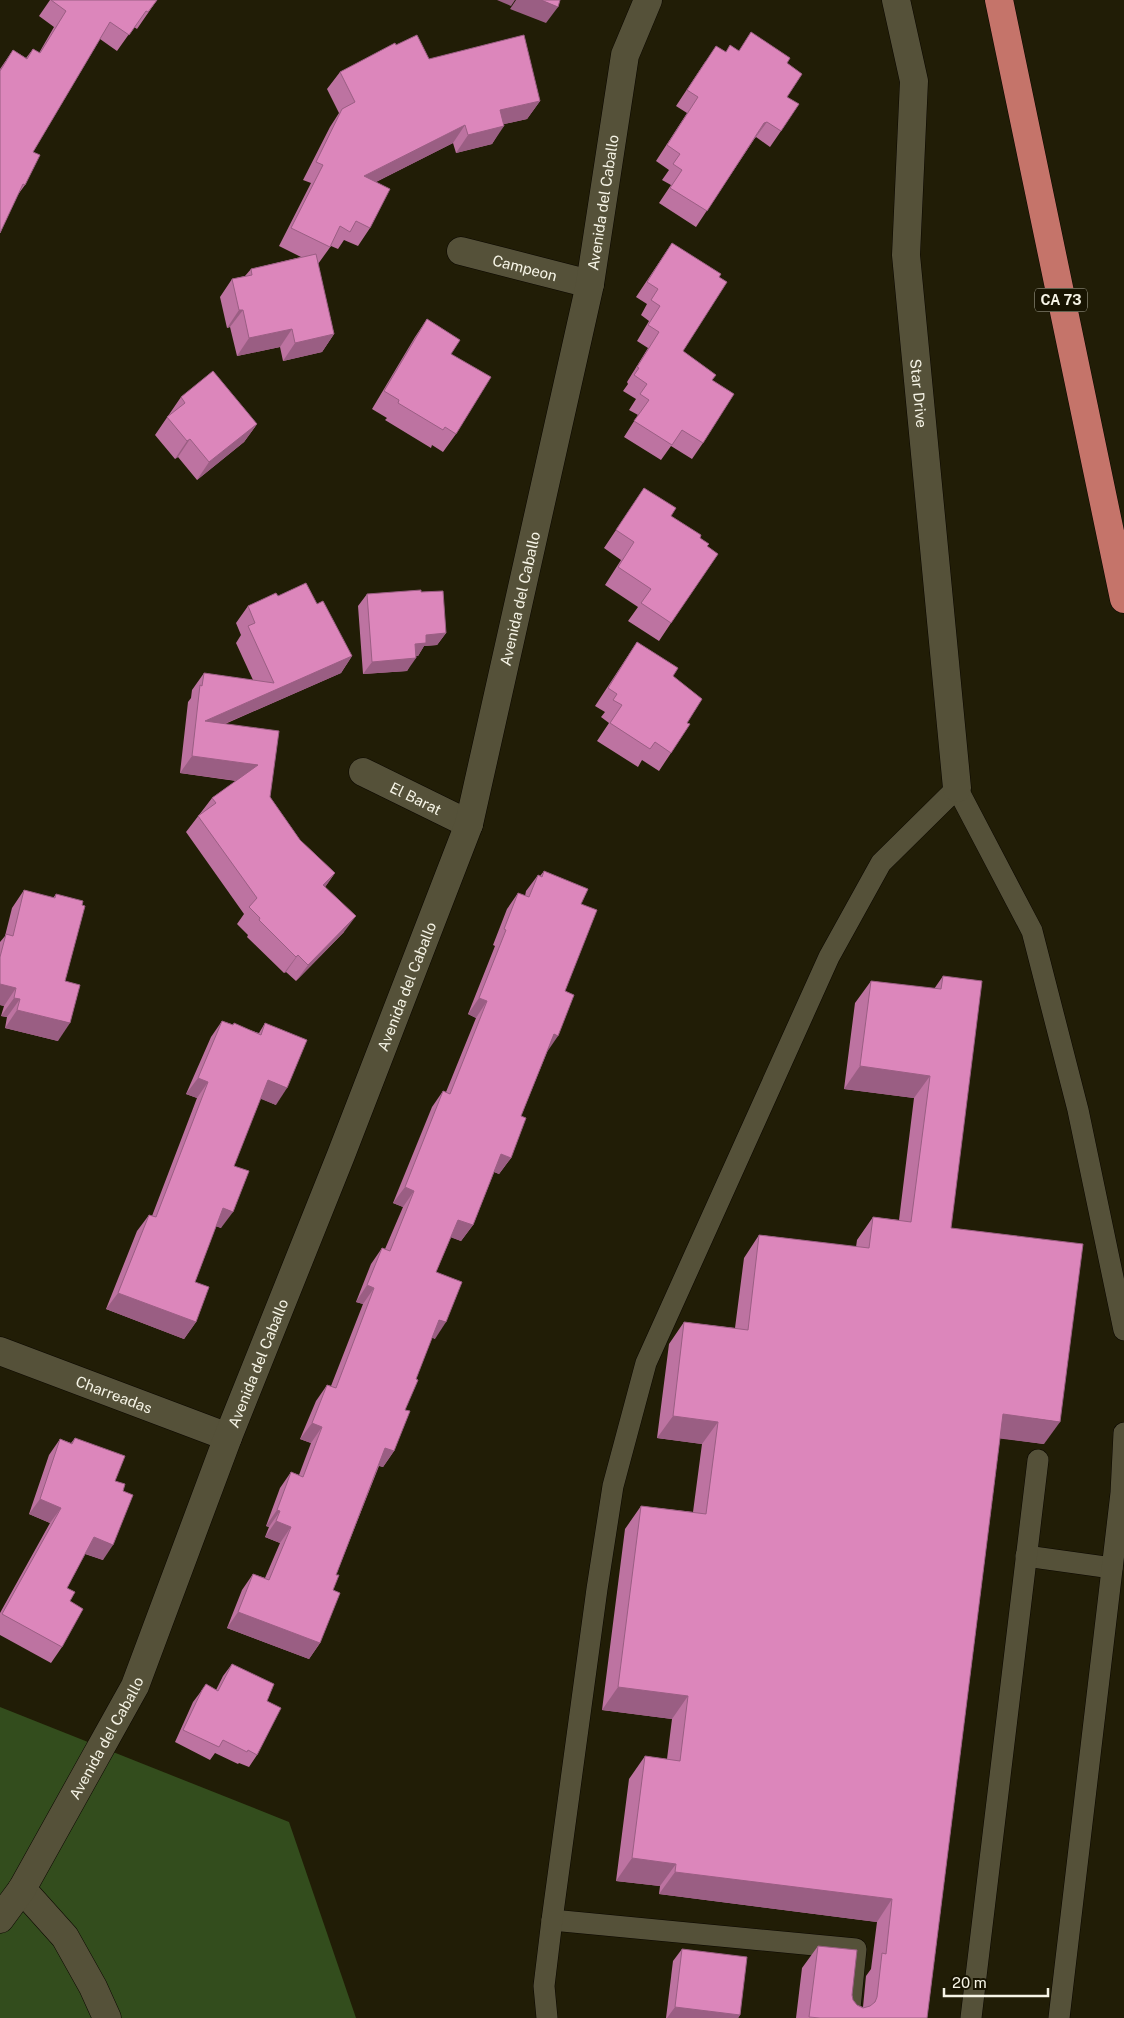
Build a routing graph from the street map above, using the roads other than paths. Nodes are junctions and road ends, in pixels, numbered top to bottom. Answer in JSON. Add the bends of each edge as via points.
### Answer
{"nodes":[{"id":1,"x":648,"y":0,"type":"edge"},
{"id":2,"x":896,"y":0,"type":"edge"},
{"id":3,"x":999,"y":0,"type":"edge"},
{"id":4,"x":461,"y":251,"type":"dead end"},
{"id":5,"x":590,"y":284,"type":"junction"},
{"id":6,"x":1124,"y":599,"type":"edge"},
{"id":7,"x":363,"y":772,"type":"dead end"},
{"id":8,"x":957,"y":788,"type":"junction"},
{"id":9,"x":469,"y":824,"type":"junction"},
{"id":10,"x":1124,"y":1330,"type":"edge"},
{"id":11,"x":0,"y":1351,"type":"edge"},
{"id":12,"x":1124,"y":1433,"type":"edge"},
{"id":13,"x":228,"y":1437,"type":"junction"},
{"id":14,"x":1038,"y":1460,"type":"dead end"},
{"id":15,"x":1026,"y":1556,"type":"junction"},
{"id":16,"x":1112,"y":1568,"type":"junction"},
{"id":17,"x":22,"y":1889,"type":"junction"},
{"id":18,"x":0,"y":1919,"type":"edge"},
{"id":19,"x":552,"y":1920,"type":"junction"},
{"id":20,"x":107,"y":2018,"type":"edge"},
{"id":21,"x":546,"y":2018,"type":"edge"},
{"id":22,"x":849,"y":2018,"type":"edge"},
{"id":23,"x":971,"y":2018,"type":"edge"},
{"id":24,"x":1059,"y":2018,"type":"edge"}],
"edges":[{"from":1,"to":5,"type":"street","name":"Avenida del Caballo","via":[[625,55]]},
{"from":2,"to":8,"type":"street","name":"Star Drive","via":[[914,81],[906,255]]},
{"from":3,"to":6,"type":"highway","number":"CA 73"},
{"from":4,"to":5,"type":"street","name":"Campeon"},
{"from":5,"to":9,"type":"street","name":"Avenida del Caballo"},
{"from":7,"to":9,"type":"street","name":"El Barat"},
{"from":8,"to":10,"type":"lane","via":[[1032,931],[1078,1110]]},
{"from":8,"to":19,"type":"lane","via":[[881,863],[829,957],[646,1363],[614,1486]]},
{"from":9,"to":13,"type":"street","name":"Avenida del Caballo"},
{"from":11,"to":13,"type":"street","name":"Charreadas"},
{"from":12,"to":16,"type":"lane"},
{"from":13,"to":17,"type":"street","name":"Avenida del Caballo","via":[[134,1686]]},
{"from":14,"to":15,"type":"lane"},
{"from":15,"to":16,"type":"lane"},
{"from":15,"to":23,"type":"lane"},
{"from":16,"to":24,"type":"lane"},
{"from":17,"to":18,"type":"street","name":"Avenida del Caballo"},
{"from":17,"to":20,"type":"street","via":[[65,1936]]},
{"from":19,"to":21,"type":"lane","via":[[544,1986]]},
{"from":19,"to":22,"type":"lane","via":[[856,1949]]}]}
